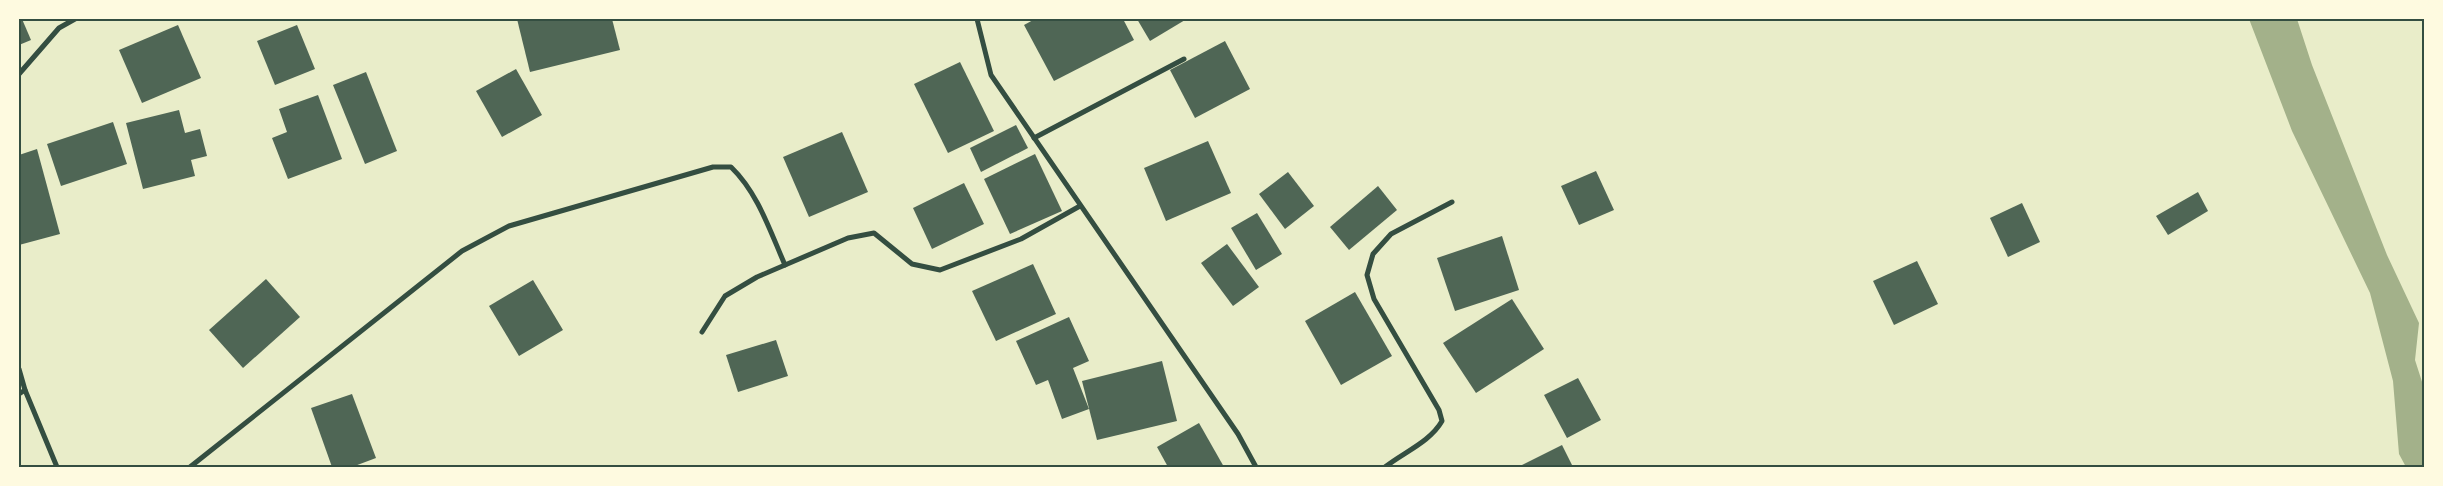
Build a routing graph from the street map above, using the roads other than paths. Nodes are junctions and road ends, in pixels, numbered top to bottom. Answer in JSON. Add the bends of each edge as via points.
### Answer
{"nodes":[{"id":1,"x":75,"y":19,"type":"edge"},
{"id":2,"x":977,"y":19,"type":"edge"},
{"id":3,"x":1184,"y":59,"type":"dead end"},
{"id":4,"x":19,"y":74,"type":"edge"},
{"id":5,"x":1034,"y":138,"type":"junction"},
{"id":6,"x":1452,"y":202,"type":"dead end"},
{"id":7,"x":1080,"y":206,"type":"junction"},
{"id":8,"x":785,"y":265,"type":"junction"},
{"id":9,"x":702,"y":332,"type":"dead end"},
{"id":10,"x":19,"y":369,"type":"edge"},
{"id":11,"x":25,"y":390,"type":"junction"},
{"id":12,"x":19,"y":394,"type":"edge"},
{"id":13,"x":57,"y":467,"type":"edge"},
{"id":14,"x":190,"y":467,"type":"edge"},
{"id":15,"x":1256,"y":467,"type":"edge"},
{"id":16,"x":1385,"y":467,"type":"edge"}],
"edges":[{"from":1,"to":4,"type":"street","via":[[59,28]]},
{"from":2,"to":5,"type":"street","via":[[991,75]]},
{"from":3,"to":5,"type":"street"},
{"from":5,"to":7,"type":"street"},
{"from":6,"to":16,"type":"street","via":[[1391,234],[1373,254],[1367,274],[1374,299],[1439,410],[1442,421],[1436,432]]},
{"from":7,"to":8,"type":"street","via":[[1021,239],[940,270],[912,264],[874,233],[848,238]]},
{"from":7,"to":15,"type":"street","via":[[1238,434]]},
{"from":8,"to":9,"type":"street","via":[[725,296]]},
{"from":8,"to":14,"type":"street","via":[[759,205],[744,180],[731,167],[713,167],[509,226],[462,251]]},
{"from":10,"to":11,"type":"street"},
{"from":11,"to":12,"type":"street"},
{"from":11,"to":13,"type":"street"}]}
